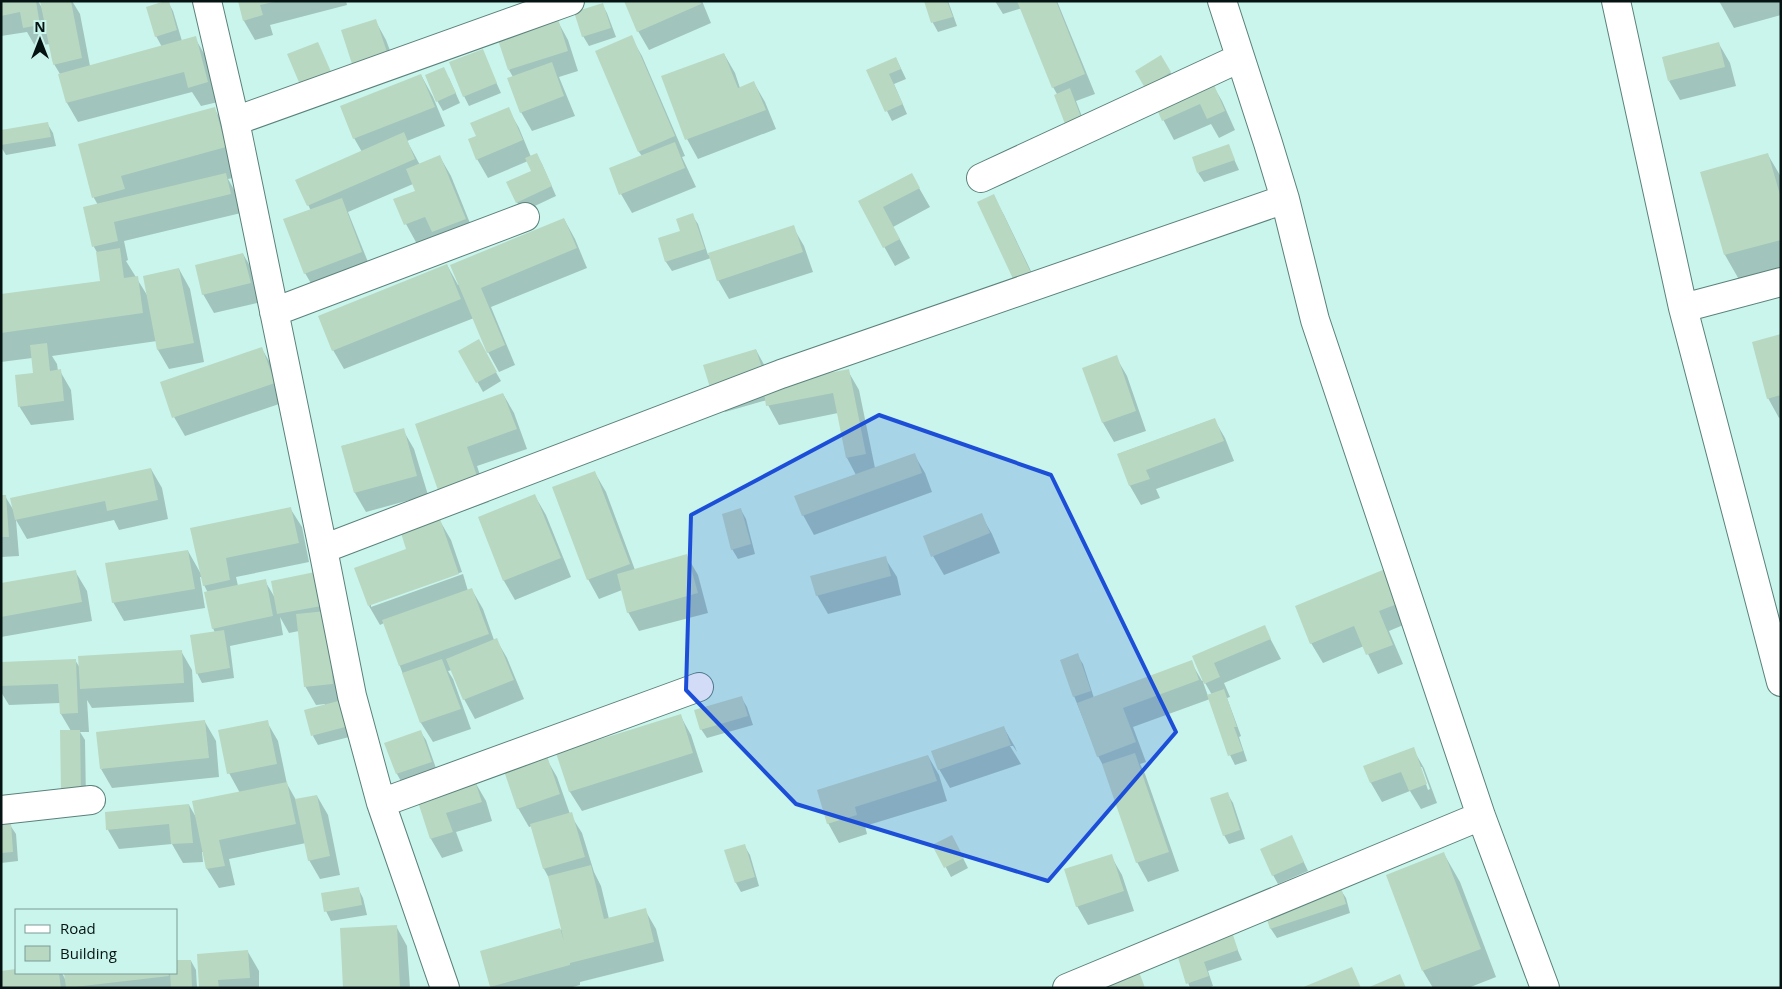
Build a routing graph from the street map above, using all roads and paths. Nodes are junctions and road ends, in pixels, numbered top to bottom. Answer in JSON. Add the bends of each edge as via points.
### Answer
{"nodes":[{"id":1,"x":207,"y":1,"type":"edge"},
{"id":2,"x":570,"y":1,"type":"edge"},
{"id":3,"x":1222,"y":1,"type":"edge"},
{"id":4,"x":1616,"y":1,"type":"edge"},
{"id":5,"x":1240,"y":58,"type":"junction"},
{"id":6,"x":235,"y":121,"type":"junction"},
{"id":7,"x":981,"y":178,"type":"dead end"},
{"id":8,"x":1285,"y":199,"type":"junction"},
{"id":9,"x":525,"y":217,"type":"dead end"},
{"id":10,"x":1781,"y":282,"type":"edge"},
{"id":11,"x":1683,"y":308,"type":"junction"},
{"id":12,"x":274,"y":312,"type":"junction"},
{"id":13,"x":323,"y":548,"type":"junction"},
{"id":14,"x":1777,"y":648,"type":"edge"},
{"id":15,"x":1781,"y":682,"type":"edge"},
{"id":16,"x":700,"y":686,"type":"dead end"},
{"id":17,"x":90,"y":800,"type":"dead end"},
{"id":18,"x":381,"y":803,"type":"junction"},
{"id":19,"x":1,"y":810,"type":"edge"},
{"id":20,"x":1481,"y":816,"type":"junction"},
{"id":21,"x":445,"y":988,"type":"edge"},
{"id":22,"x":1067,"y":988,"type":"edge"},
{"id":23,"x":1545,"y":988,"type":"edge"}],
"edges":[{"from":1,"to":6,"type":"street"},
{"from":2,"to":6,"type":"street"},
{"from":3,"to":5,"type":"street"},
{"from":4,"to":11,"type":"street"},
{"from":5,"to":7,"type":"street"},
{"from":5,"to":8,"type":"street"},
{"from":6,"to":12,"type":"street"},
{"from":8,"to":13,"type":"street","via":[[782,374]]},
{"from":8,"to":20,"type":"street","via":[[1315,320]]},
{"from":9,"to":12,"type":"street"},
{"from":10,"to":11,"type":"street"},
{"from":11,"to":14,"type":"street"},
{"from":12,"to":13,"type":"street"},
{"from":13,"to":18,"type":"street","via":[[352,696]]},
{"from":14,"to":15,"type":"street"},
{"from":16,"to":18,"type":"street"},
{"from":17,"to":19,"type":"street"},
{"from":18,"to":21,"type":"street"},
{"from":20,"to":22,"type":"street"},
{"from":20,"to":23,"type":"street"}]}
